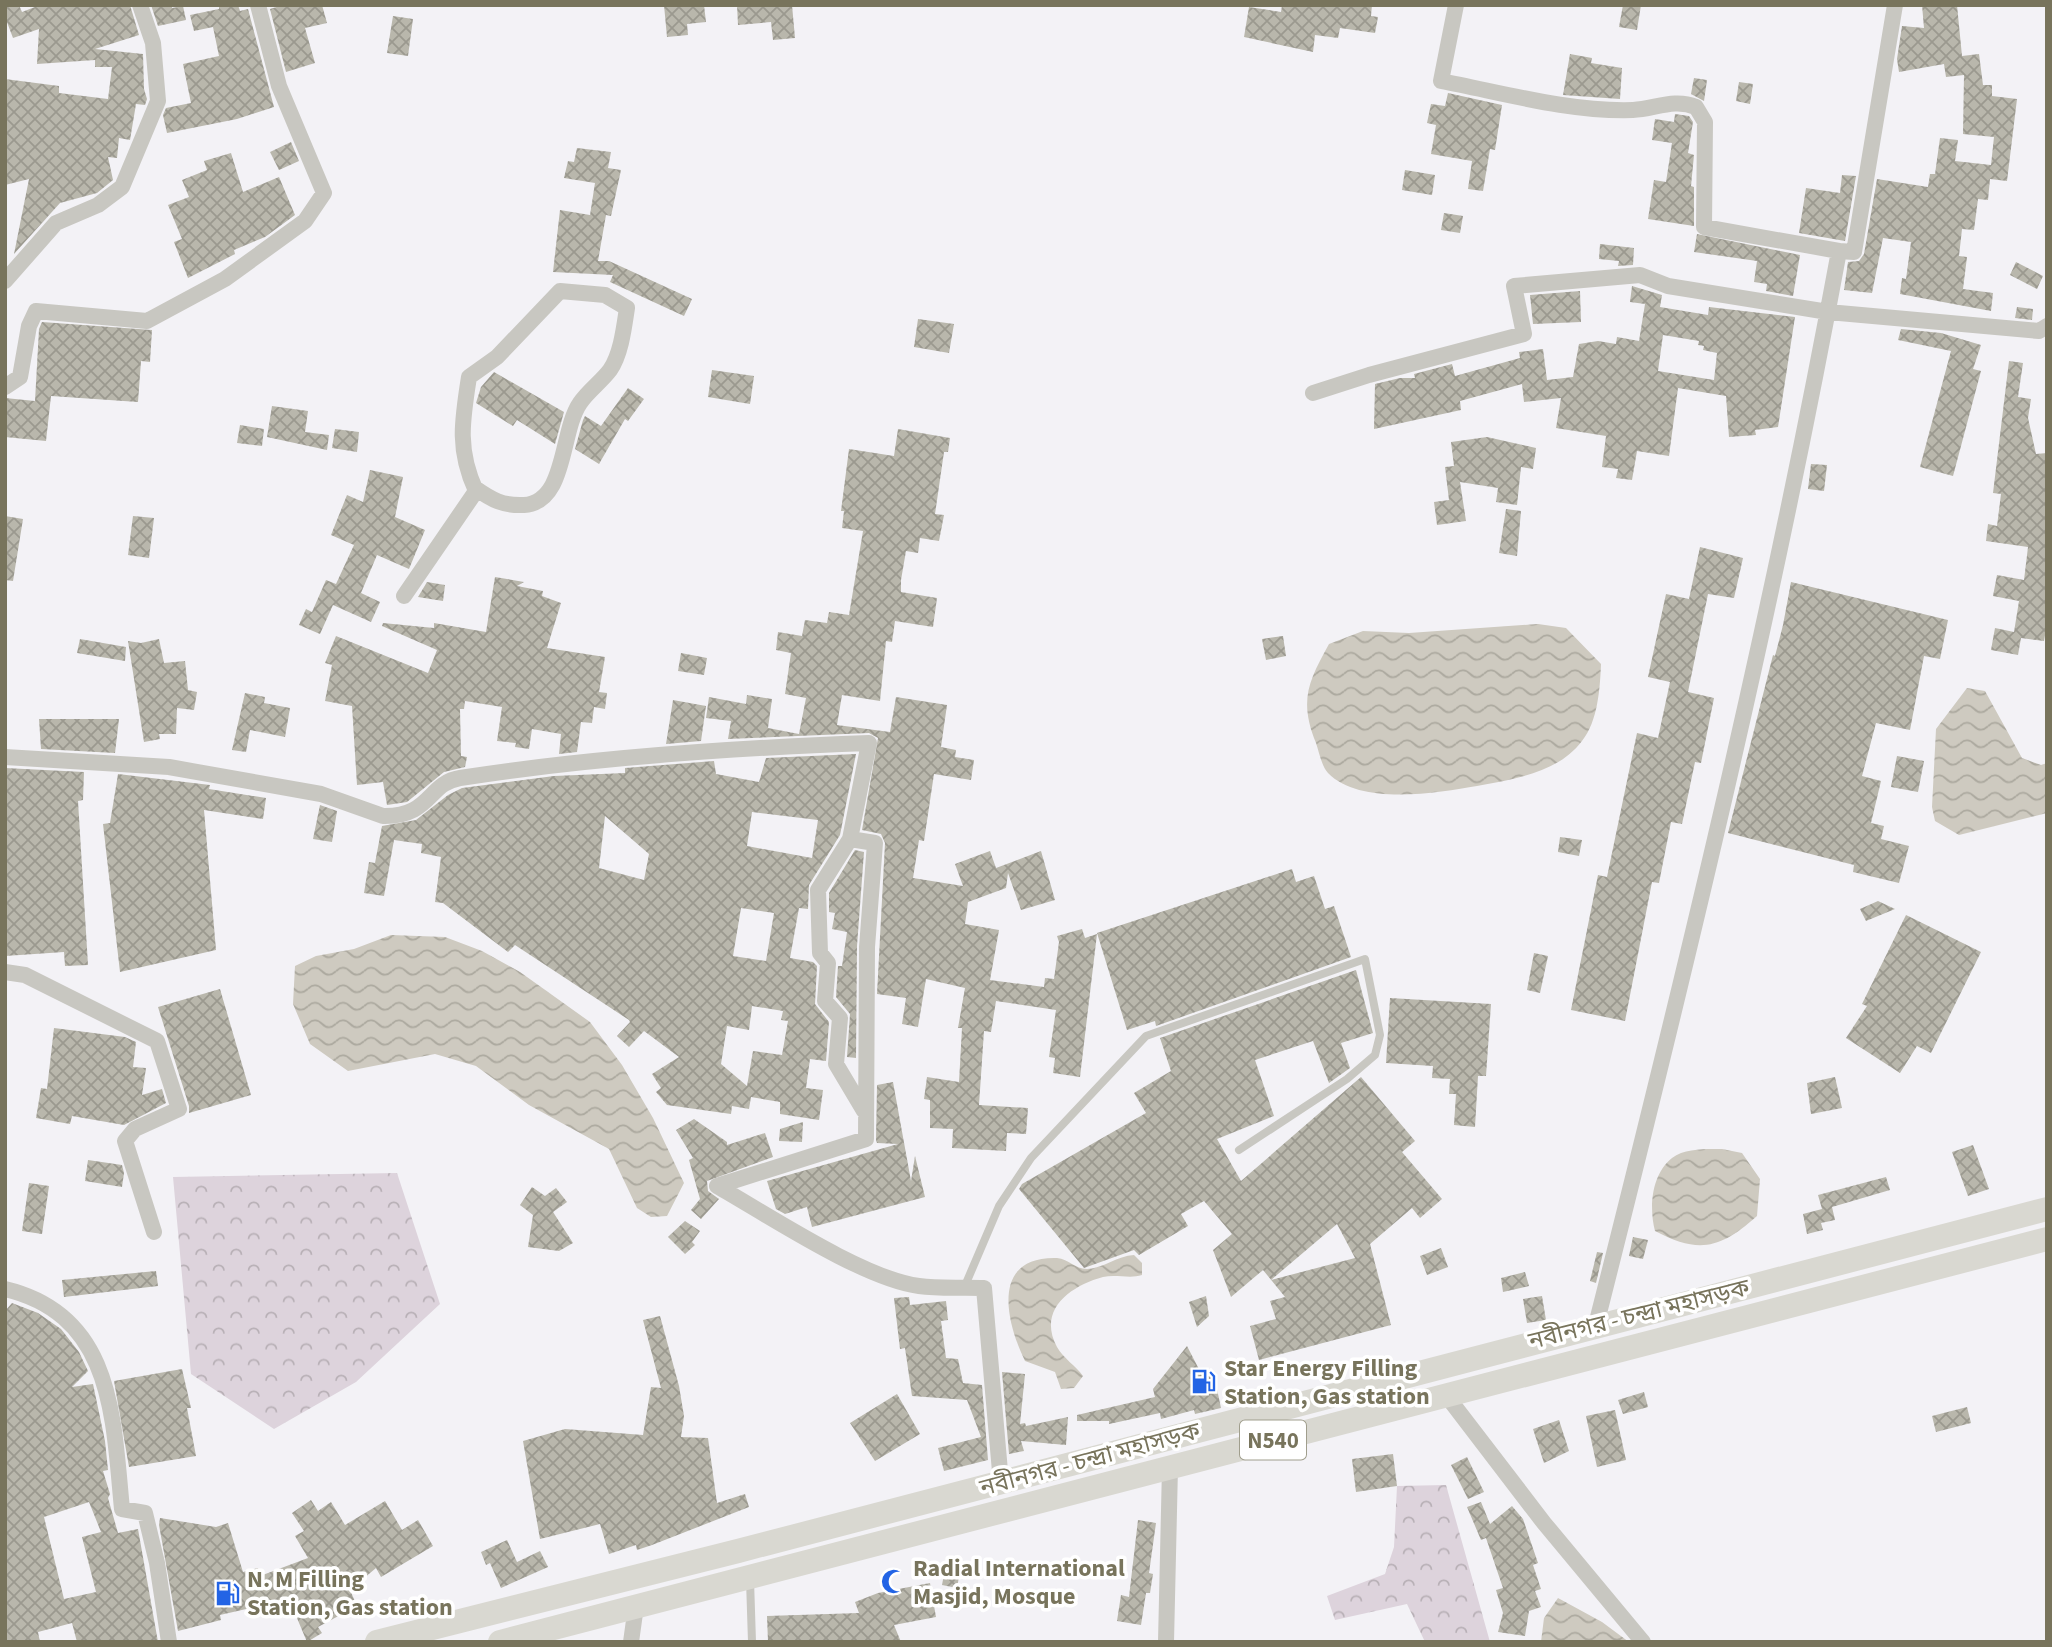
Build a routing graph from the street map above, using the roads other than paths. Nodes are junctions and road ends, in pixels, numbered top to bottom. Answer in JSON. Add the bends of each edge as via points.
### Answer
{"nodes":[{"id":1,"x":140,"y":5,"type":"edge"},
{"id":2,"x":258,"y":5,"type":"edge"},
{"id":3,"x":1456,"y":5,"type":"edge"},
{"id":4,"x":1895,"y":5,"type":"edge"},
{"id":5,"x":1839,"y":250,"type":"junction"},
{"id":6,"x":5,"y":281,"type":"edge"},
{"id":7,"x":1828,"y":312,"type":"junction"},
{"id":8,"x":2047,"y":327,"type":"edge"},
{"id":9,"x":5,"y":387,"type":"edge"},
{"id":10,"x":1313,"y":394,"type":"dead end"},
{"id":11,"x":475,"y":488,"type":"junction"},
{"id":12,"x":404,"y":596,"type":"dead end"},
{"id":13,"x":5,"y":757,"type":"edge"},
{"id":14,"x":850,"y":839,"type":"junction"},
{"id":15,"x":5,"y":972,"type":"edge"},
{"id":16,"x":865,"y":1113,"type":"junction"},
{"id":17,"x":1239,"y":1150,"type":"dead end"},
{"id":18,"x":2047,"y":1209,"type":"edge"},
{"id":19,"x":154,"y":1232,"type":"dead end"},
{"id":20,"x":2047,"y":1239,"type":"edge"},
{"id":21,"x":964,"y":1287,"type":"junction"},
{"id":22,"x":5,"y":1289,"type":"edge"},
{"id":23,"x":1596,"y":1325,"type":"junction"},
{"id":24,"x":1446,"y":1395,"type":"junction"},
{"id":25,"x":1170,"y":1467,"type":"junction"},
{"id":26,"x":1001,"y":1482,"type":"junction"},
{"id":27,"x":750,"y":1577,"type":"junction"},
{"id":28,"x":636,"y":1606,"type":"junction"},
{"id":29,"x":169,"y":1642,"type":"edge"},
{"id":30,"x":377,"y":1642,"type":"edge"},
{"id":31,"x":500,"y":1642,"type":"edge"},
{"id":32,"x":631,"y":1642,"type":"edge"},
{"id":33,"x":752,"y":1642,"type":"edge"},
{"id":34,"x":1166,"y":1642,"type":"edge"},
{"id":35,"x":1643,"y":1642,"type":"edge"}],
"edges":[{"from":1,"to":6,"type":"street","via":[[153,43],[158,101],[122,187],[98,205],[56,223]]},
{"from":2,"to":9,"type":"street","via":[[279,86],[324,193],[305,221],[235,272],[147,321],[36,311],[20,377]]},
{"from":3,"to":5,"type":"street","via":[[1441,81],[1597,110],[1636,110],[1672,103],[1696,107],[1704,122],[1704,228]]},
{"from":4,"to":5,"type":"street","via":[[1854,252]]},
{"from":5,"to":7,"type":"street"},
{"from":7,"to":8,"type":"street","via":[[2039,331]]},
{"from":7,"to":10,"type":"street","via":[[1668,286],[1640,275],[1514,286],[1524,334]]},
{"from":7,"to":23,"type":"street","via":[[1676,1011]]},
{"from":11,"to":11,"type":"street","via":[[465,467],[463,417],[469,377],[497,357],[560,291],[605,295],[627,308],[611,369],[580,403],[565,435],[562,467],[551,491],[531,505],[512,506],[495,502]]},
{"from":11,"to":12,"type":"street"},
{"from":13,"to":14,"type":"street","via":[[169,766],[321,794],[392,817],[420,808],[447,780],[724,748],[869,743]]},
{"from":14,"to":16,"type":"street","via":[[875,843],[867,947]]},
{"from":14,"to":16,"type":"street","via":[[818,890],[820,953],[828,962],[825,1001],[840,1018],[836,1064]]},
{"from":15,"to":19,"type":"street","via":[[25,975],[157,1041],[179,1109],[135,1129],[125,1141]]},
{"from":16,"to":21,"type":"street","via":[[866,1139],[717,1186],[890,1278],[919,1286]]},
{"from":17,"to":21,"type":"lane","via":[[1347,1079],[1375,1055],[1380,1035],[1365,959],[1146,1036],[1031,1158],[999,1206]]},
{"from":18,"to":23,"type":"highway","name":"নবীনগর - চন্দ্রা মহাসড়ক","number":"N540"},
{"from":20,"to":24,"type":"highway","name":"নবীনগর - চন্দ্রা মহাসড়ক","number":"N540"},
{"from":21,"to":26,"type":"street","via":[[984,1288]]},
{"from":22,"to":29,"type":"street","via":[[34,1296],[58,1313],[82,1337],[99,1364],[110,1399],[122,1508],[145,1513]]},
{"from":23,"to":26,"type":"highway","name":"নবীনগর - চন্দ্রা মহাসড়ক","number":"N540"},
{"from":24,"to":25,"type":"highway","name":"নবীনগর - চন্দ্রা মহাসড়ক","number":"N540"},
{"from":24,"to":35,"type":"street"},
{"from":25,"to":27,"type":"highway","name":"নবীনগর - চন্দ্রা মহাসড়ক","number":"N540"},
{"from":25,"to":34,"type":"street"},
{"from":26,"to":30,"type":"highway","name":"নবীনগর - চন্দ্রা মহাসড়ক","number":"N540"},
{"from":27,"to":28,"type":"highway","name":"নবীনগর - চন্দ্রা মহাসড়ক","number":"N540"},
{"from":27,"to":33,"type":"lane"},
{"from":28,"to":31,"type":"highway","name":"নবীনগর - চন্দ্রা মহাসড়ক","number":"N540"},
{"from":28,"to":32,"type":"street"}]}
